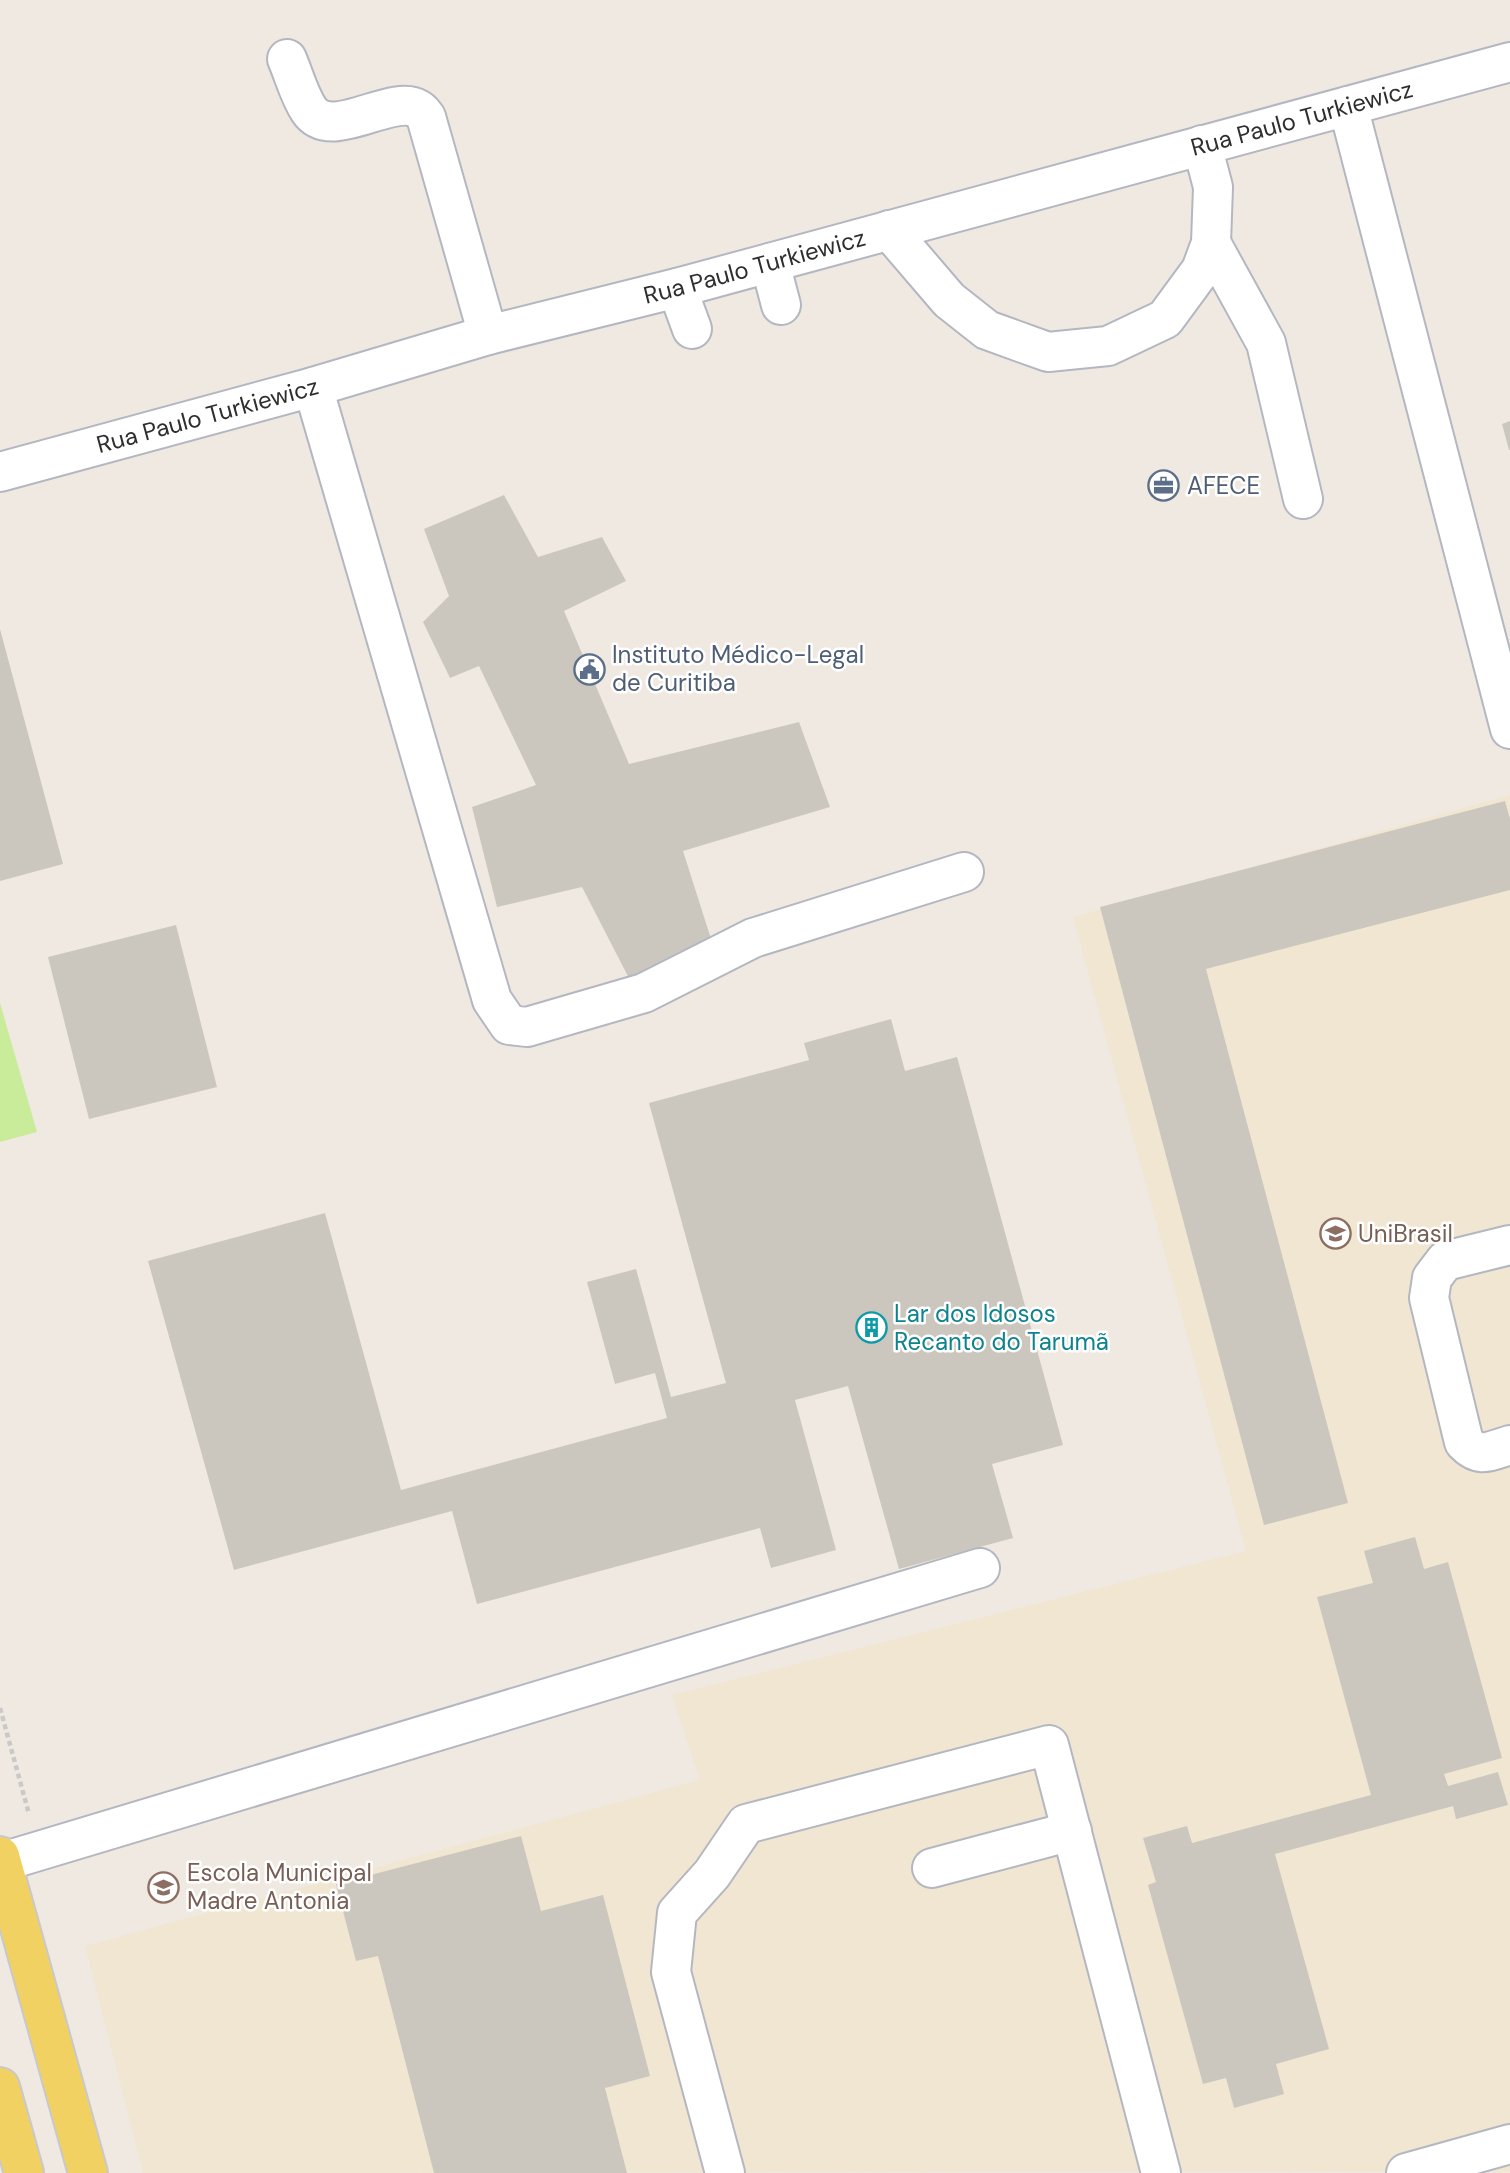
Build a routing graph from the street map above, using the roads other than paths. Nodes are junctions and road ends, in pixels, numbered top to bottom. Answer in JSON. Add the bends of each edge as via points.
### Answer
{"nodes":[{"id":1,"x":287,"y":59,"type":"dead end"},
{"id":2,"x":1510,"y":62,"type":"edge"},
{"id":3,"x":1348,"y":106,"type":"junction"},
{"id":4,"x":1202,"y":145,"type":"junction"},
{"id":5,"x":890,"y":230,"type":"junction"},
{"id":6,"x":1211,"y":243,"type":"junction"},
{"id":7,"x":770,"y":263,"type":"junction"},
{"id":8,"x":677,"y":288,"type":"junction"},
{"id":9,"x":781,"y":305,"type":"dead end"},
{"id":10,"x":692,"y":329,"type":"dead end"},
{"id":11,"x":488,"y":335,"type":"junction"},
{"id":12,"x":313,"y":387,"type":"junction"},
{"id":13,"x":0,"y":472,"type":"edge"},
{"id":14,"x":1303,"y":499,"type":"dead end"},
{"id":15,"x":1510,"y":729,"type":"edge"},
{"id":16,"x":964,"y":872,"type":"dead end"},
{"id":17,"x":1510,"y":1245,"type":"edge"},
{"id":18,"x":1510,"y":1445,"type":"edge"},
{"id":19,"x":980,"y":1568,"type":"dead end"},
{"id":20,"x":1072,"y":1831,"type":"junction"},
{"id":21,"x":1,"y":1859,"type":"edge"},
{"id":22,"x":932,"y":1868,"type":"dead end"},
{"id":23,"x":0,"y":2087,"type":"edge"},
{"id":24,"x":1510,"y":2144,"type":"edge"},
{"id":25,"x":24,"y":2173,"type":"edge"},
{"id":26,"x":88,"y":2173,"type":"edge"},
{"id":27,"x":725,"y":2173,"type":"edge"},
{"id":28,"x":1161,"y":2173,"type":"edge"},
{"id":29,"x":1406,"y":2173,"type":"edge"}],
"edges":[{"from":1,"to":11,"type":"street","via":[[309,110],[320,120],[402,107],[417,108],[426,117]]},
{"from":2,"to":3,"type":"street","name":"Rua Paulo Turkiewicz"},
{"from":3,"to":4,"type":"street","name":"Rua Paulo Turkiewicz"},
{"from":3,"to":15,"type":"street"},
{"from":4,"to":5,"type":"street","name":"Rua Paulo Turkiewicz"},
{"from":4,"to":6,"type":"street","via":[[1213,187]]},
{"from":5,"to":6,"type":"street","via":[[949,300],[987,330],[1048,352],[1108,346],[1165,319],[1201,270]]},
{"from":5,"to":7,"type":"street","name":"Rua Paulo Turkiewicz"},
{"from":6,"to":14,"type":"street","via":[[1266,343]]},
{"from":7,"to":8,"type":"street","name":"Rua Paulo Turkiewicz"},
{"from":7,"to":9,"type":"street"},
{"from":8,"to":10,"type":"street"},
{"from":8,"to":11,"type":"street","name":"Rua Paulo Turkiewicz"},
{"from":11,"to":12,"type":"street","name":"Rua Paulo Turkiewicz"},
{"from":12,"to":13,"type":"street","name":"Rua Paulo Turkiewicz"},
{"from":12,"to":16,"type":"street","via":[[492,1000],[509,1025],[527,1027],[644,993],[753,938]]},
{"from":17,"to":18,"type":"street","via":[[1445,1261],[1432,1278],[1429,1298],[1464,1442],[1480,1454]]},
{"from":19,"to":21,"type":"street"},
{"from":20,"to":22,"type":"street"},
{"from":20,"to":27,"type":"street","via":[[1049,1745],[746,1824],[712,1874],[677,1913],[671,1972]]},
{"from":20,"to":28,"type":"street"},
{"from":21,"to":26,"type":"main road"},
{"from":23,"to":25,"type":"main road"},
{"from":24,"to":29,"type":"street"}]}
